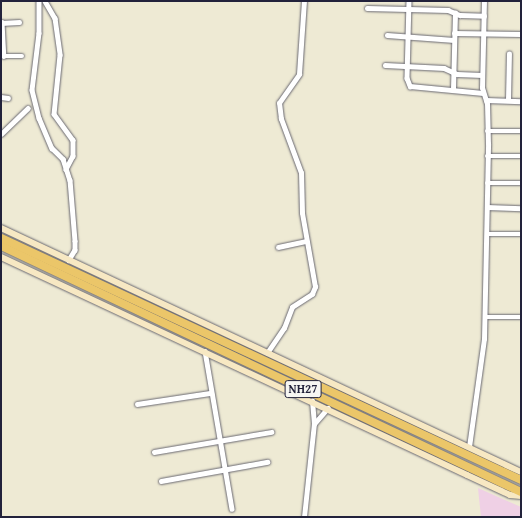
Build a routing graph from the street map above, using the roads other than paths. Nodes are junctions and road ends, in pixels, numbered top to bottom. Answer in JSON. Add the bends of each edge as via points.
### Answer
{"nodes":[{"id":1,"x":39,"y":1,"type":"edge"},
{"id":2,"x":45,"y":1,"type":"edge"},
{"id":3,"x":304,"y":1,"type":"edge"},
{"id":4,"x":409,"y":1,"type":"edge"},
{"id":5,"x":484,"y":1,"type":"edge"},
{"id":6,"x":367,"y":8,"type":"dead end"},
{"id":7,"x":409,"y":9,"type":"junction"},
{"id":8,"x":455,"y":13,"type":"junction"},
{"id":9,"x":484,"y":16,"type":"junction"},
{"id":10,"x":19,"y":22,"type":"dead end"},
{"id":11,"x":2,"y":23,"type":"edge"},
{"id":12,"x":454,"y":33,"type":"junction"},
{"id":13,"x":484,"y":33,"type":"junction"},
{"id":14,"x":521,"y":34,"type":"edge"},
{"id":15,"x":387,"y":35,"type":"dead end"},
{"id":16,"x":408,"y":37,"type":"junction"},
{"id":17,"x":454,"y":40,"type":"junction"},
{"id":18,"x":509,"y":54,"type":"dead end"},
{"id":19,"x":2,"y":56,"type":"edge"},
{"id":20,"x":22,"y":56,"type":"dead end"},
{"id":21,"x":385,"y":65,"type":"dead end"},
{"id":22,"x":407,"y":66,"type":"junction"},
{"id":23,"x":454,"y":73,"type":"junction"},
{"id":24,"x":482,"y":75,"type":"junction"},
{"id":25,"x":453,"y":90,"type":"junction"},
{"id":26,"x":482,"y":93,"type":"junction"},
{"id":27,"x":1,"y":97,"type":"edge"},
{"id":28,"x":8,"y":98,"type":"dead end"},
{"id":29,"x":486,"y":100,"type":"junction"},
{"id":30,"x":508,"y":100,"type":"junction"},
{"id":31,"x":521,"y":101,"type":"edge"},
{"id":32,"x":28,"y":108,"type":"dead end"},
{"id":33,"x":487,"y":131,"type":"junction"},
{"id":34,"x":521,"y":131,"type":"edge"},
{"id":35,"x":1,"y":134,"type":"edge"},
{"id":36,"x":487,"y":156,"type":"junction"},
{"id":37,"x":521,"y":156,"type":"edge"},
{"id":38,"x":66,"y":168,"type":"junction"},
{"id":39,"x":487,"y":183,"type":"junction"},
{"id":40,"x":521,"y":183,"type":"edge"},
{"id":41,"x":487,"y":207,"type":"junction"},
{"id":42,"x":521,"y":208,"type":"edge"},
{"id":43,"x":1,"y":228,"type":"edge"},
{"id":44,"x":487,"y":234,"type":"junction"},
{"id":45,"x":521,"y":234,"type":"edge"},
{"id":46,"x":1,"y":238,"type":"edge"},
{"id":47,"x":306,"y":241,"type":"junction"},
{"id":48,"x":1,"y":246,"type":"edge"},
{"id":49,"x":278,"y":247,"type":"dead end"},
{"id":50,"x":1,"y":257,"type":"edge"},
{"id":51,"x":69,"y":260,"type":"junction"},
{"id":52,"x":76,"y":269,"type":"junction"},
{"id":53,"x":85,"y":273,"type":"junction"},
{"id":54,"x":485,"y":317,"type":"junction"},
{"id":55,"x":521,"y":317,"type":"edge"},
{"id":56,"x":205,"y":351,"type":"junction"},
{"id":57,"x":267,"y":353,"type":"junction"},
{"id":58,"x":211,"y":393,"type":"junction"},
{"id":59,"x":312,"y":401,"type":"junction"},
{"id":60,"x":137,"y":404,"type":"dead end"},
{"id":61,"x":328,"y":408,"type":"junction"},
{"id":62,"x":314,"y":424,"type":"junction"},
{"id":63,"x":271,"y":432,"type":"dead end"},
{"id":64,"x":219,"y":440,"type":"junction"},
{"id":65,"x":469,"y":448,"type":"junction"},
{"id":66,"x":154,"y":452,"type":"dead end"},
{"id":67,"x":267,"y":462,"type":"dead end"},
{"id":68,"x":225,"y":470,"type":"junction"},
{"id":69,"x":521,"y":472,"type":"edge"},
{"id":70,"x":521,"y":480,"type":"edge"},
{"id":71,"x":162,"y":481,"type":"dead end"},
{"id":72,"x":521,"y":492,"type":"edge"},
{"id":73,"x":521,"y":496,"type":"edge"},
{"id":74,"x":232,"y":509,"type":"dead end"},
{"id":75,"x":304,"y":517,"type":"edge"}],
"edges":[{"from":1,"to":38,"type":"street","via":[[39,37],[32,90],[39,118],[50,145],[63,159]]},
{"from":2,"to":38,"type":"street","via":[[55,18],[60,54],[54,114],[73,140],[73,156]]},
{"from":3,"to":47,"type":"street","via":[[302,62],[298,77],[279,104],[279,115],[301,173]]},
{"from":4,"to":7,"type":"street"},
{"from":5,"to":9,"type":"street"},
{"from":6,"to":7,"type":"street"},
{"from":7,"to":8,"type":"street"},
{"from":7,"to":16,"type":"street"},
{"from":8,"to":9,"type":"street"},
{"from":8,"to":12,"type":"street"},
{"from":9,"to":13,"type":"street"},
{"from":10,"to":11,"type":"street"},
{"from":11,"to":19,"type":"street"},
{"from":12,"to":13,"type":"street"},
{"from":12,"to":17,"type":"street"},
{"from":13,"to":14,"type":"street"},
{"from":13,"to":24,"type":"street"},
{"from":15,"to":16,"type":"street"},
{"from":16,"to":17,"type":"street"},
{"from":16,"to":22,"type":"street"},
{"from":17,"to":23,"type":"street"},
{"from":18,"to":30,"type":"street"},
{"from":19,"to":20,"type":"street"},
{"from":21,"to":22,"type":"street"},
{"from":22,"to":23,"type":"street","via":[[444,68]]},
{"from":22,"to":25,"type":"street","via":[[408,83],[414,88]]},
{"from":23,"to":24,"type":"street"},
{"from":23,"to":25,"type":"street"},
{"from":24,"to":26,"type":"street"},
{"from":25,"to":26,"type":"street"},
{"from":26,"to":29,"type":"street"},
{"from":27,"to":28,"type":"street"},
{"from":29,"to":30,"type":"street"},
{"from":29,"to":33,"type":"street"},
{"from":30,"to":31,"type":"street"},
{"from":32,"to":35,"type":"street"},
{"from":33,"to":34,"type":"street"},
{"from":33,"to":36,"type":"street"},
{"from":36,"to":37,"type":"street"},
{"from":36,"to":39,"type":"street"},
{"from":38,"to":51,"type":"street","via":[[71,188],[75,242],[75,250]]},
{"from":39,"to":40,"type":"street"},
{"from":39,"to":41,"type":"street"},
{"from":41,"to":42,"type":"street"},
{"from":41,"to":44,"type":"street"},
{"from":43,"to":51,"type":"street"},
{"from":44,"to":45,"type":"street"},
{"from":44,"to":54,"type":"street"},
{"from":46,"to":52,"type":"highway","number":"NH27"},
{"from":47,"to":49,"type":"street"},
{"from":47,"to":57,"type":"street","via":[[314,291],[292,307],[284,328]]},
{"from":48,"to":72,"type":"highway","number":"NH27"},
{"from":50,"to":56,"type":"street"},
{"from":51,"to":52,"type":"street"},
{"from":52,"to":53,"type":"highway","number":"NH27"},
{"from":53,"to":57,"type":"street"},
{"from":53,"to":70,"type":"highway","number":"NH27"},
{"from":54,"to":55,"type":"street"},
{"from":54,"to":65,"type":"street","via":[[483,358]]},
{"from":56,"to":58,"type":"street"},
{"from":56,"to":59,"type":"street"},
{"from":57,"to":65,"type":"street"},
{"from":58,"to":60,"type":"street"},
{"from":58,"to":64,"type":"street"},
{"from":59,"to":61,"type":"street"},
{"from":59,"to":62,"type":"street"},
{"from":61,"to":62,"type":"street"},
{"from":61,"to":73,"type":"street","via":[[510,495]]},
{"from":62,"to":75,"type":"street"},
{"from":63,"to":64,"type":"street"},
{"from":64,"to":66,"type":"street"},
{"from":64,"to":68,"type":"street"},
{"from":65,"to":69,"type":"street"},
{"from":67,"to":68,"type":"street"},
{"from":68,"to":71,"type":"street"},
{"from":68,"to":74,"type":"street"}]}
